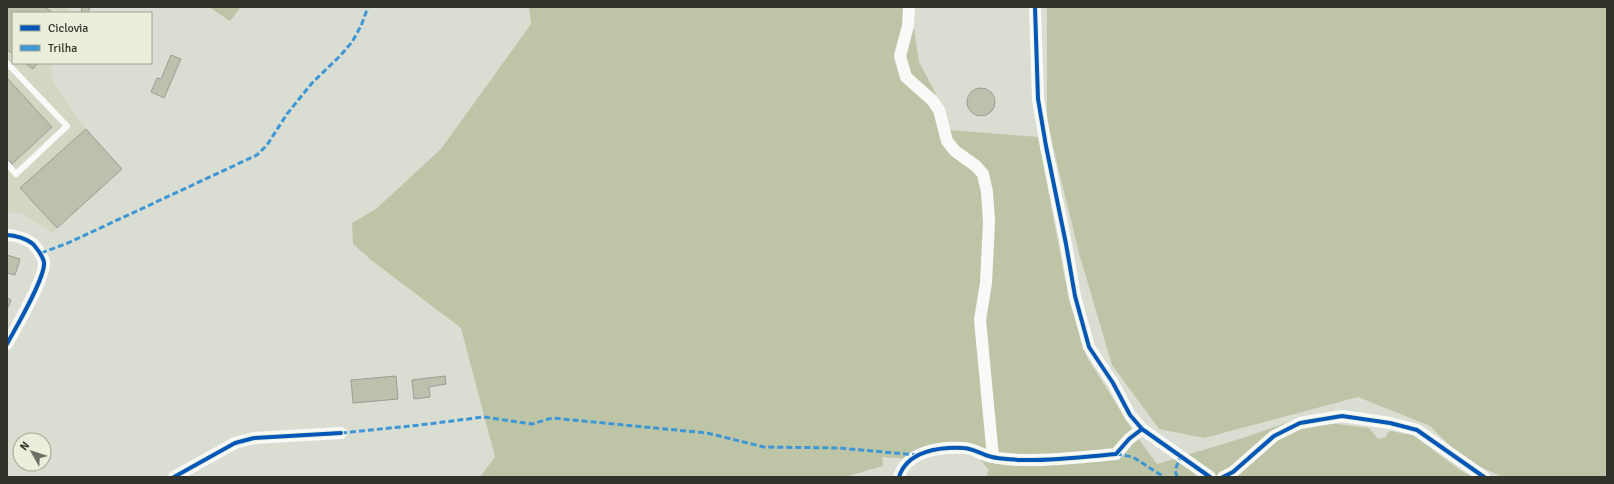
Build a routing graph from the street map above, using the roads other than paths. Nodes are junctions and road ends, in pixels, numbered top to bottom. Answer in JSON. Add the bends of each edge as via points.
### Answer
{"nodes":[{"id":1,"x":909,"y":7,"type":"edge"},
{"id":2,"x":1035,"y":7,"type":"edge"},
{"id":3,"x":7,"y":63,"type":"edge"},
{"id":4,"x":7,"y":164,"type":"edge"},
{"id":5,"x":7,"y":235,"type":"edge"},
{"id":6,"x":7,"y":344,"type":"edge"},
{"id":7,"x":1142,"y":429,"type":"junction"},
{"id":8,"x":341,"y":433,"type":"dead end"},
{"id":9,"x":992,"y":457,"type":"junction"},
{"id":10,"x":174,"y":477,"type":"edge"},
{"id":11,"x":899,"y":477,"type":"edge"},
{"id":12,"x":1210,"y":477,"type":"edge"},
{"id":13,"x":1223,"y":477,"type":"edge"},
{"id":14,"x":1484,"y":477,"type":"edge"}],
"edges":[{"from":1,"to":9,"type":"street","via":[[908,26],[900,56],[906,77],[932,100],[939,110],[947,141],[983,174],[987,192],[989,222],[986,283],[980,320]]},
{"from":2,"to":7,"type":"street","via":[[1038,99],[1075,296],[1089,347],[1130,415]]},
{"from":3,"to":4,"type":"lane","via":[[67,126],[16,174]]},
{"from":5,"to":6,"type":"street","via":[[30,242],[41,253],[44,264],[37,288]]},
{"from":7,"to":9,"type":"street","via":[[1129,438],[1116,454],[1020,460]]},
{"from":7,"to":12,"type":"street"},
{"from":8,"to":10,"type":"street","via":[[254,438],[236,443]]},
{"from":9,"to":11,"type":"street","via":[[964,448],[931,450],[917,455],[905,465]]},
{"from":13,"to":14,"type":"street","via":[[1233,472],[1274,436],[1300,423],[1342,416],[1417,430]]}]}
